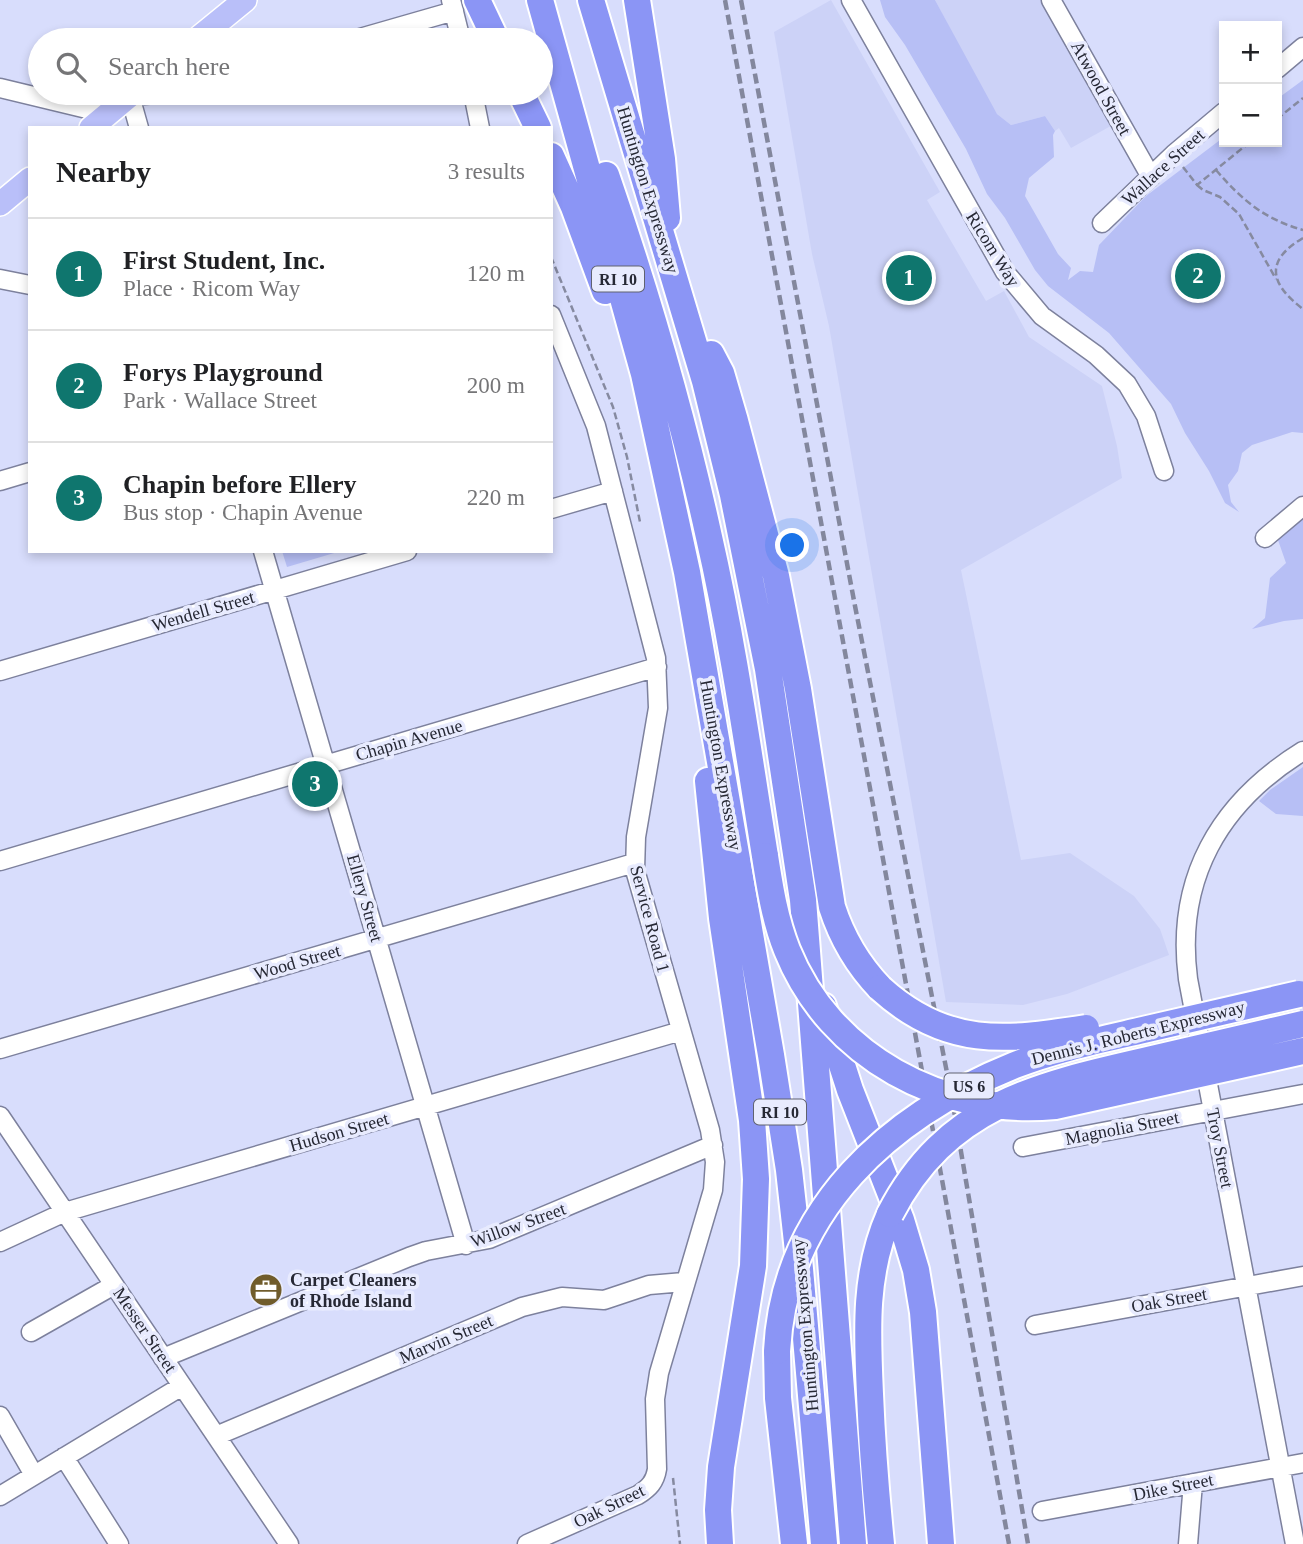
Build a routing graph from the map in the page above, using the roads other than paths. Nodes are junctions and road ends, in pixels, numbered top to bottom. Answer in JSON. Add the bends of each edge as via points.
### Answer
{"nodes":[{"id":1,"x":244,"y":0,"type":"edge"},
{"id":2,"x":540,"y":0,"type":"edge"},
{"id":3,"x":591,"y":0,"type":"edge"},
{"id":4,"x":637,"y":0,"type":"edge"},
{"id":5,"x":851,"y":0,"type":"edge"},
{"id":6,"x":1057,"y":3,"type":"edge"},
{"id":7,"x":461,"y":4,"type":"edge"},
{"id":8,"x":210,"y":28,"type":"edge"},
{"id":9,"x":389,"y":28,"type":"edge"},
{"id":10,"x":461,"y":28,"type":"edge"},
{"id":11,"x":484,"y":28,"type":"edge"},
{"id":12,"x":548,"y":28,"type":"edge"},
{"id":13,"x":553,"y":43,"type":"edge"},
{"id":14,"x":553,"y":45,"type":"edge"},
{"id":15,"x":1303,"y":47,"type":"edge"},
{"id":16,"x":1282,"y":65,"type":"edge"},
{"id":17,"x":0,"y":88,"type":"edge"},
{"id":18,"x":28,"y":97,"type":"edge"},
{"id":19,"x":52,"y":105,"type":"edge"},
{"id":20,"x":119,"y":105,"type":"edge"},
{"id":21,"x":134,"y":105,"type":"edge"},
{"id":22,"x":475,"y":105,"type":"edge"},
{"id":23,"x":527,"y":105,"type":"edge"},
{"id":24,"x":1219,"y":116,"type":"edge"},
{"id":25,"x":100,"y":121,"type":"edge"},
{"id":26,"x":139,"y":126,"type":"edge"},
{"id":27,"x":480,"y":126,"type":"edge"},
{"id":28,"x":537,"y":126,"type":"edge"},
{"id":29,"x":553,"y":161,"type":"edge"},
{"id":30,"x":1151,"y":177,"type":"junction"},
{"id":31,"x":28,"y":181,"type":"edge"},
{"id":32,"x":0,"y":204,"type":"edge"},
{"id":33,"x":1102,"y":223,"type":"dead end"},
{"id":34,"x":671,"y":268,"type":"junction"},
{"id":35,"x":0,"y":279,"type":"edge"},
{"id":36,"x":28,"y":285,"type":"edge"},
{"id":37,"x":680,"y":296,"type":"junction"},
{"id":38,"x":553,"y":320,"type":"edge"},
{"id":39,"x":657,"y":431,"type":"junction"},
{"id":40,"x":1164,"y":471,"type":"dead end"},
{"id":41,"x":28,"y":473,"type":"edge"},
{"id":42,"x":0,"y":481,"type":"edge"},
{"id":43,"x":612,"y":491,"type":"junction"},
{"id":44,"x":1303,"y":506,"type":"edge"},
{"id":45,"x":553,"y":508,"type":"edge"},
{"id":46,"x":1265,"y":538,"type":"dead end"},
{"id":47,"x":264,"y":553,"type":"edge"},
{"id":48,"x":400,"y":553,"type":"edge"},
{"id":49,"x":274,"y":590,"type":"junction"},
{"id":50,"x":657,"y":667,"type":"junction"},
{"id":51,"x":0,"y":671,"type":"edge"},
{"id":52,"x":707,"y":685,"type":"junction"},
{"id":53,"x":1303,"y":751,"type":"edge"},
{"id":54,"x":326,"y":765,"type":"junction"},
{"id":55,"x":0,"y":861,"type":"edge"},
{"id":56,"x":634,"y":863,"type":"junction"},
{"id":57,"x":377,"y":939,"type":"junction"},
{"id":58,"x":808,"y":958,"type":"junction"},
{"id":59,"x":1301,"y":994,"type":"edge"},
{"id":60,"x":1303,"y":1024,"type":"edge"},
{"id":61,"x":681,"y":1031,"type":"junction"},
{"id":62,"x":0,"y":1049,"type":"edge"},
{"id":63,"x":1303,"y":1051,"type":"edge"},
{"id":64,"x":1303,"y":1094,"type":"edge"},
{"id":65,"x":426,"y":1106,"type":"junction"},
{"id":66,"x":1213,"y":1111,"type":"junction"},
{"id":67,"x":0,"y":1116,"type":"edge"},
{"id":68,"x":713,"y":1146,"type":"junction"},
{"id":69,"x":1023,"y":1147,"type":"dead end"},
{"id":70,"x":65,"y":1212,"type":"junction"},
{"id":71,"x":0,"y":1242,"type":"edge"},
{"id":72,"x":466,"y":1245,"type":"junction"},
{"id":73,"x":1303,"y":1276,"type":"edge"},
{"id":74,"x":684,"y":1282,"type":"junction"},
{"id":75,"x":114,"y":1285,"type":"junction"},
{"id":76,"x":1246,"y":1286,"type":"junction"},
{"id":77,"x":1035,"y":1325,"type":"dead end"},
{"id":78,"x":31,"y":1332,"type":"dead end"},
{"id":79,"x":163,"y":1358,"type":"junction"},
{"id":80,"x":182,"y":1386,"type":"junction"},
{"id":81,"x":0,"y":1416,"type":"edge"},
{"id":82,"x":216,"y":1436,"type":"junction"},
{"id":83,"x":64,"y":1457,"type":"junction"},
{"id":84,"x":1303,"y":1463,"type":"edge"},
{"id":85,"x":1280,"y":1467,"type":"junction"},
{"id":86,"x":34,"y":1475,"type":"junction"},
{"id":87,"x":1193,"y":1483,"type":"junction"},
{"id":88,"x":652,"y":1484,"type":"joint"},
{"id":89,"x":0,"y":1496,"type":"edge"},
{"id":90,"x":1042,"y":1511,"type":"dead end"},
{"id":91,"x":793,"y":1541,"type":"edge"},
{"id":92,"x":119,"y":1544,"type":"edge"},
{"id":93,"x":289,"y":1544,"type":"edge"},
{"id":94,"x":527,"y":1544,"type":"edge"},
{"id":95,"x":720,"y":1544,"type":"edge"},
{"id":96,"x":824,"y":1544,"type":"edge"},
{"id":97,"x":853,"y":1544,"type":"edge"},
{"id":98,"x":881,"y":1544,"type":"edge"},
{"id":99,"x":942,"y":1544,"type":"edge"},
{"id":100,"x":1188,"y":1544,"type":"edge"},
{"id":101,"x":1295,"y":1544,"type":"edge"}],
"edges":[{"from":1,"to":8,"type":"main road"},
{"from":2,"to":12,"type":"highway","name":"Huntington Expressway","number":"RI 10"},
{"from":3,"to":34,"type":"highway","name":"Huntington Expressway","number":"RI 10"},
{"from":4,"to":34,"type":"highway","via":[[662,159]]},
{"from":5,"to":40,"type":"street","name":"Ricom Way","via":[[1005,272],[1042,316],[1127,384],[1146,416]]},
{"from":6,"to":30,"type":"street","name":"Atwood Street"},
{"from":7,"to":9,"type":"street"},
{"from":7,"to":10,"type":"street"},
{"from":7,"to":11,"type":"highway"},
{"from":13,"to":63,"type":"highway","bridge":true,"via":[[585,113],[670,376],[721,594],[774,908],[797,972],[818,1004],[864,1052],[897,1075],[935,1092],[994,1107],[1055,1106]]},
{"from":14,"to":39,"type":"highway","name":"Huntington Expressway","number":"RI 10"},
{"from":15,"to":16,"type":"street"},
{"from":17,"to":18,"type":"street"},
{"from":19,"to":25,"type":"street"},
{"from":20,"to":25,"type":"main road"},
{"from":21,"to":26,"type":"street"},
{"from":22,"to":27,"type":"street"},
{"from":23,"to":28,"type":"highway"},
{"from":24,"to":30,"type":"street","name":"Wallace Street"},
{"from":29,"to":39,"type":"highway"},
{"from":30,"to":33,"type":"street","name":"Wallace Street"},
{"from":31,"to":32,"type":"main road"},
{"from":34,"to":37,"type":"highway","name":"Huntington Expressway","number":"RI 10"},
{"from":35,"to":36,"type":"street"},
{"from":37,"to":58,"type":"highway","name":"Huntington Expressway","number":"RI 10","via":[[720,438],[754,592],[800,871]]},
{"from":37,"to":59,"type":"highway","bridge":true,"via":[[721,373],[771,555],[798,689],[832,907],[853,954],[880,988],[939,1026],[1007,1038]]},
{"from":38,"to":43,"type":"street","name":"Service Road 1","via":[[592,412]]},
{"from":39,"to":52,"type":"highway","name":"Huntington Expressway","number":"RI 10"},
{"from":41,"to":42,"type":"street"},
{"from":43,"to":45,"type":"street"},
{"from":43,"to":50,"type":"street","name":"Service Road 1"},
{"from":44,"to":46,"type":"street"},
{"from":47,"to":49,"type":"street","name":"Ellery Street"},
{"from":48,"to":49,"type":"street","name":"Wendell Street"},
{"from":49,"to":51,"type":"street","name":"Wendell Street"},
{"from":49,"to":54,"type":"street","name":"Ellery Street"},
{"from":50,"to":54,"type":"street","name":"Chapin Avenue"},
{"from":50,"to":56,"type":"street","name":"Service Road 1","via":[[657,718]]},
{"from":52,"to":95,"type":"highway","via":[[706,756],[712,822],[724,938],[752,1120],[756,1198],[750,1295],[721,1467]]},
{"from":52,"to":96,"type":"highway","name":"Huntington Expressway","number":"RI 10","via":[[787,1161]]},
{"from":53,"to":66,"type":"street","name":"Troy Street","via":[[1269,773],[1217,831],[1203,859],[1189,913],[1187,970]]},
{"from":54,"to":55,"type":"street","name":"Chapin Avenue"},
{"from":54,"to":57,"type":"street","name":"Ellery Street"},
{"from":56,"to":57,"type":"street","name":"Wood Street"},
{"from":56,"to":61,"type":"street","name":"Service Road 1"},
{"from":57,"to":62,"type":"street","name":"Wood Street"},
{"from":57,"to":65,"type":"street","name":"Ellery Street"},
{"from":58,"to":97,"type":"highway","name":"Huntington Expressway","number":"RI 10"},
{"from":58,"to":99,"type":"highway","via":[[843,1070],[916,1270]]},
{"from":59,"to":91,"type":"highway","name":"Dennis J. Roberts Expressway","number":"US 6","bridge":true,"via":[[1057,1051],[1016,1065],[912,1120],[856,1167],[812,1227],[789,1281],[779,1324],[778,1398]]},
{"from":60,"to":98,"type":"highway","name":"Dennis J. Roberts Expressway","number":"US 6","bridge":true,"via":[[1081,1075],[1013,1098],[939,1145],[912,1177],[890,1214],[875,1256],[868,1307]]},
{"from":61,"to":65,"type":"street","name":"Hudson Street"},
{"from":61,"to":68,"type":"street","name":"Service Road 1"},
{"from":64,"to":66,"type":"street","name":"Magnolia Street"},
{"from":65,"to":70,"type":"street","name":"Hudson Street"},
{"from":65,"to":72,"type":"street","name":"Ellery Street"},
{"from":66,"to":69,"type":"street","name":"Magnolia Street"},
{"from":66,"to":76,"type":"street","name":"Troy Street"},
{"from":67,"to":70,"type":"street","name":"Messer Street"},
{"from":68,"to":72,"type":"street","name":"Willow Street"},
{"from":68,"to":74,"type":"street","name":"Service Road 1","via":[[713,1190]]},
{"from":70,"to":71,"type":"street","name":"Hudson Street"},
{"from":70,"to":75,"type":"street","name":"Messer Street"},
{"from":72,"to":79,"type":"street","name":"Willow Street","via":[[409,1257]]},
{"from":73,"to":76,"type":"street","name":"Oak Street"},
{"from":74,"to":82,"type":"street","name":"Marvin Street","via":[[649,1285],[604,1300],[562,1297],[529,1304]]},
{"from":74,"to":88,"type":"street","name":"Service Road 1","via":[[656,1387],[657,1469]]},
{"from":75,"to":78,"type":"street"},
{"from":75,"to":79,"type":"street","name":"Messer Street"},
{"from":76,"to":77,"type":"street","name":"Oak Street"},
{"from":76,"to":85,"type":"street","name":"Troy Street"},
{"from":79,"to":80,"type":"street","name":"Messer Street"},
{"from":80,"to":82,"type":"street","name":"Messer Street"},
{"from":80,"to":83,"type":"street"},
{"from":81,"to":86,"type":"street"},
{"from":82,"to":93,"type":"street","name":"Messer Street"},
{"from":83,"to":86,"type":"street"},
{"from":83,"to":92,"type":"street"},
{"from":84,"to":85,"type":"street","name":"Dike Street"},
{"from":85,"to":87,"type":"street","name":"Dike Street"},
{"from":85,"to":101,"type":"street","name":"Troy Street"},
{"from":86,"to":89,"type":"street"},
{"from":87,"to":90,"type":"street","name":"Dike Street"},
{"from":87,"to":100,"type":"street"},
{"from":88,"to":94,"type":"street","name":"Oak Street","via":[[638,1495]]}]}
